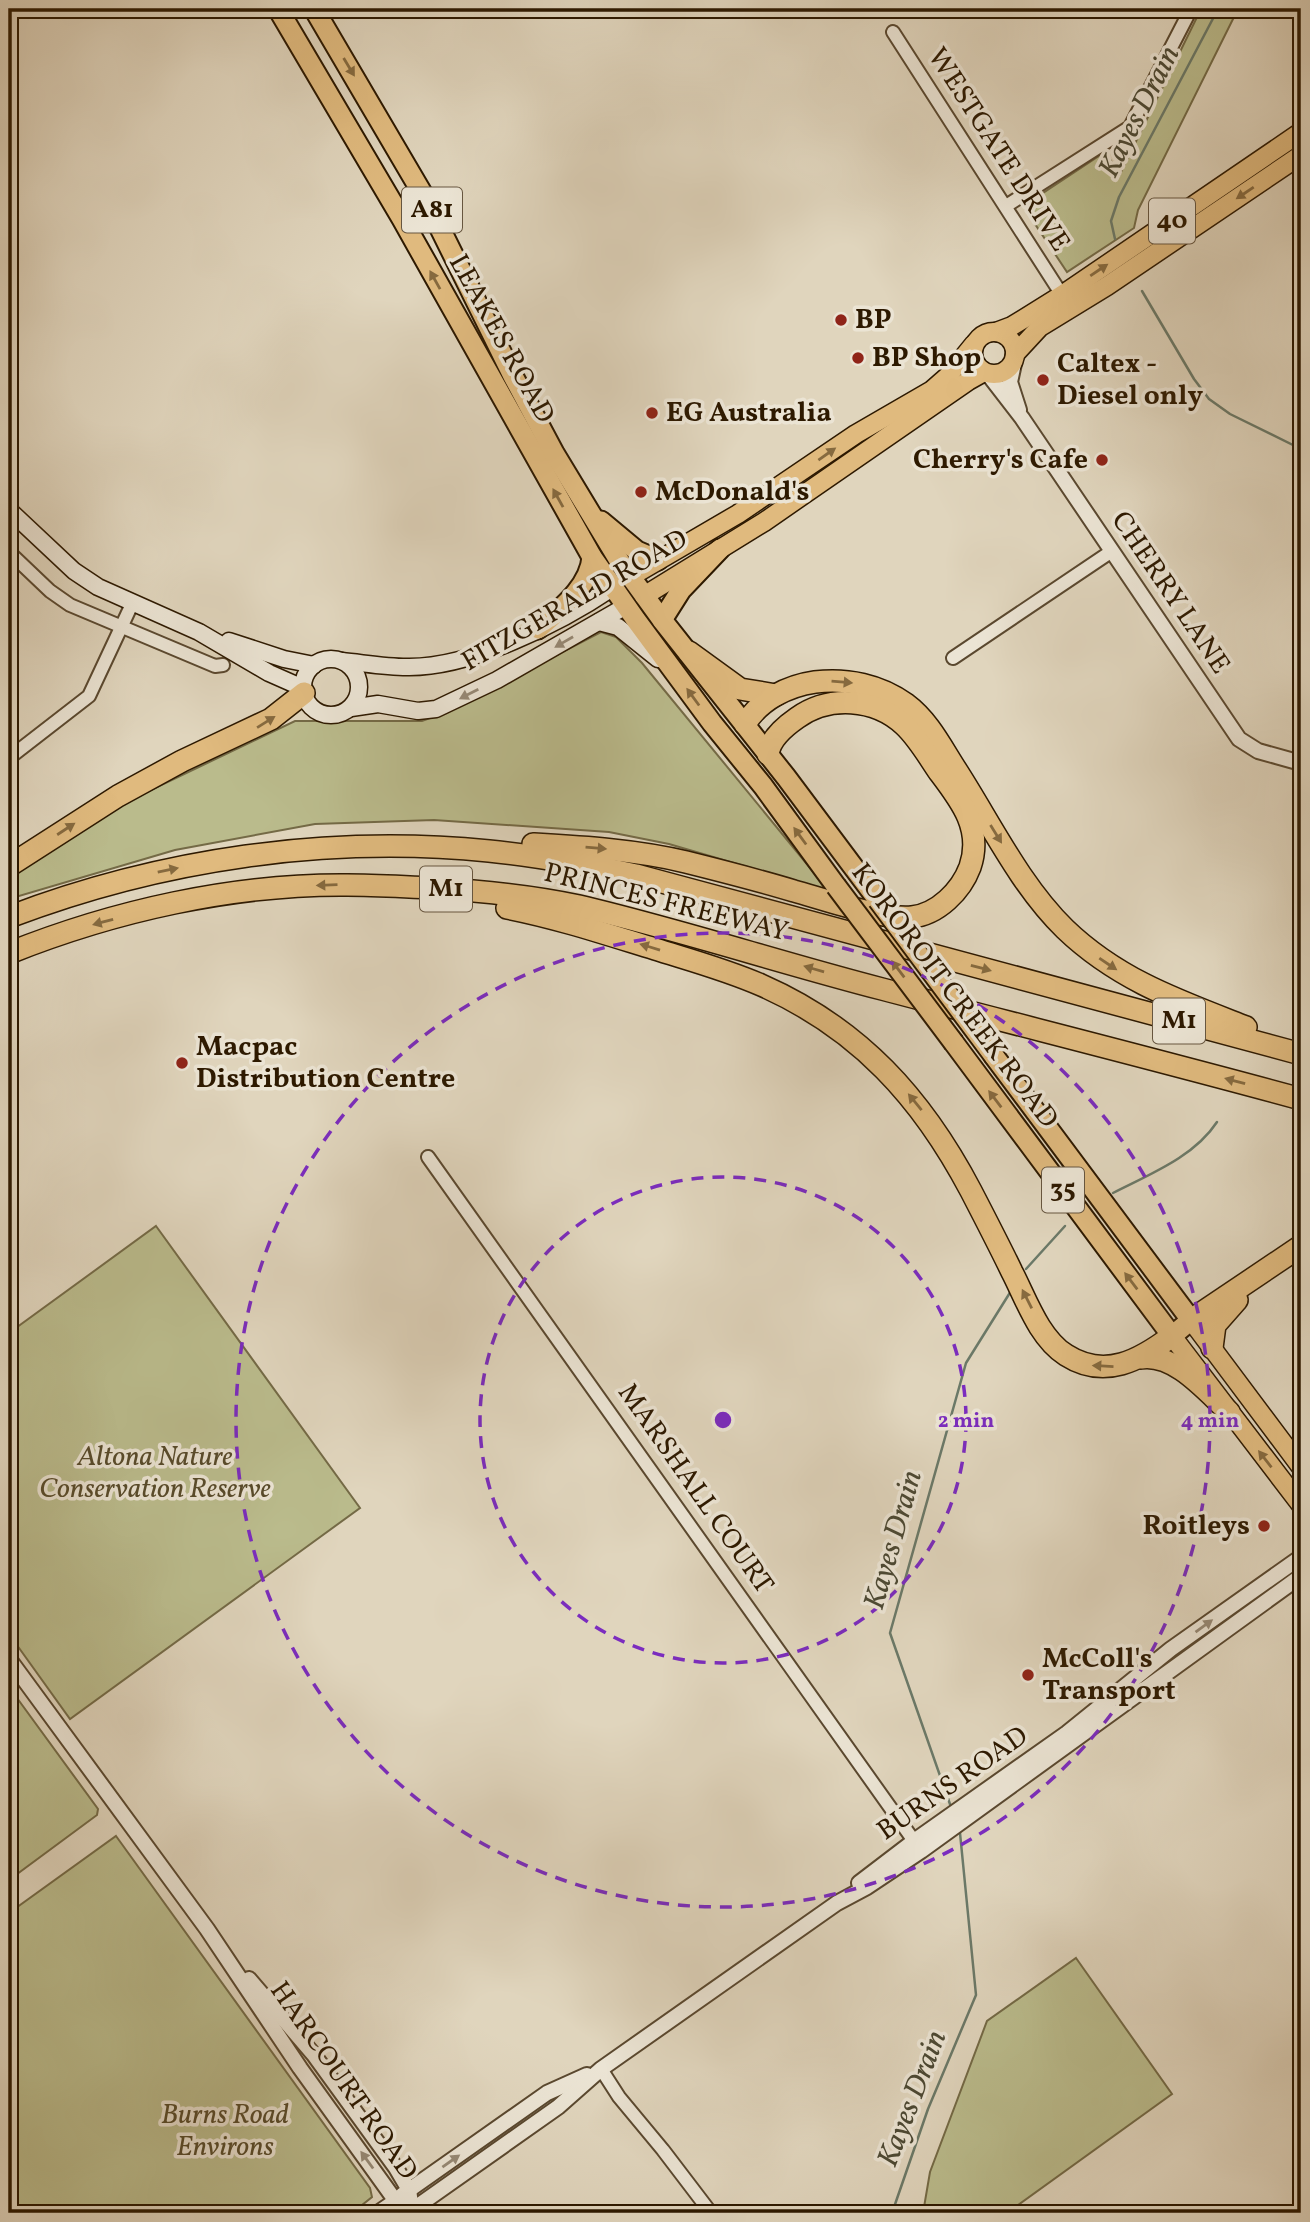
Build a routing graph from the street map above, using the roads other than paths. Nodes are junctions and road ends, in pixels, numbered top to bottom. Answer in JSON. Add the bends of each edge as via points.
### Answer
{"nodes":[{"id":1,"x":278,"y":9,"type":"edge"},
{"id":2,"x":314,"y":9,"type":"edge"},
{"id":3,"x":1191,"y":9,"type":"edge"},
{"id":4,"x":893,"y":32,"type":"dead end"},
{"id":5,"x":1301,"y":132,"type":"edge"},
{"id":6,"x":1301,"y":155,"type":"edge"},
{"id":7,"x":1006,"y":206,"type":"junction"},
{"id":8,"x":1062,"y":295,"type":"junction"},
{"id":9,"x":996,"y":332,"type":"junction"},
{"id":10,"x":974,"y":344,"type":"junction"},
{"id":11,"x":1015,"y":357,"type":"junction"},
{"id":12,"x":986,"y":373,"type":"junction"},
{"id":13,"x":1022,"y":418,"type":"junction"},
{"id":14,"x":587,"y":508,"type":"junction"},
{"id":15,"x":9,"y":510,"type":"edge"},
{"id":16,"x":720,"y":549,"type":"junction"},
{"id":17,"x":1112,"y":551,"type":"junction"},
{"id":18,"x":592,"y":557,"type":"junction"},
{"id":19,"x":658,"y":560,"type":"junction"},
{"id":20,"x":12,"y":561,"type":"edge"},
{"id":21,"x":630,"y":577,"type":"junction"},
{"id":22,"x":612,"y":588,"type":"junction"},
{"id":23,"x":644,"y":596,"type":"junction"},
{"id":24,"x":132,"y":604,"type":"junction"},
{"id":25,"x":626,"y":607,"type":"junction"},
{"id":26,"x":662,"y":620,"type":"junction"},
{"id":27,"x":599,"y":622,"type":"junction"},
{"id":28,"x":122,"y":627,"type":"junction"},
{"id":29,"x":538,"y":629,"type":"junction"},
{"id":30,"x":200,"y":632,"type":"junction"},
{"id":31,"x":689,"y":652,"type":"junction"},
{"id":32,"x":953,"y":658,"type":"dead end"},
{"id":33,"x":342,"y":660,"type":"junction"},
{"id":34,"x":314,"y":664,"type":"junction"},
{"id":35,"x":222,"y":665,"type":"dead end"},
{"id":36,"x":674,"y":671,"type":"junction"},
{"id":37,"x":303,"y":691,"type":"junction"},
{"id":38,"x":776,"y":695,"type":"junction"},
{"id":39,"x":351,"y":708,"type":"junction"},
{"id":40,"x":745,"y":724,"type":"junction"},
{"id":41,"x":768,"y":754,"type":"junction"},
{"id":42,"x":9,"y":758,"type":"edge"},
{"id":43,"x":1301,"y":763,"type":"edge"},
{"id":44,"x":764,"y":786,"type":"junction"},
{"id":45,"x":307,"y":849,"type":"junction"},
{"id":46,"x":9,"y":866,"type":"edge"},
{"id":47,"x":371,"y":885,"type":"junction"},
{"id":48,"x":9,"y":917,"type":"edge"},
{"id":49,"x":9,"y":953,"type":"edge"},
{"id":50,"x":1301,"y":1044,"type":"edge"},
{"id":51,"x":1301,"y":1054,"type":"edge"},
{"id":52,"x":1301,"y":1099,"type":"edge"},
{"id":53,"x":428,"y":1157,"type":"dead end"},
{"id":54,"x":1301,"y":1246,"type":"edge"},
{"id":55,"x":1264,"y":1270,"type":"junction"},
{"id":56,"x":1191,"y":1320,"type":"junction"},
{"id":57,"x":1172,"y":1336,"type":"junction"},
{"id":58,"x":1212,"y":1348,"type":"junction"},
{"id":59,"x":1141,"y":1358,"type":"junction"},
{"id":60,"x":1229,"y":1412,"type":"junction"},
{"id":61,"x":1301,"y":1467,"type":"edge"},
{"id":62,"x":1301,"y":1506,"type":"edge"},
{"id":63,"x":1301,"y":1557,"type":"edge"},
{"id":64,"x":1301,"y":1576,"type":"edge"},
{"id":65,"x":1271,"y":1578,"type":"junction"},
{"id":66,"x":1275,"y":1595,"type":"junction"},
{"id":67,"x":9,"y":1659,"type":"edge"},
{"id":68,"x":1102,"y":1713,"type":"junction"},
{"id":69,"x":918,"y":1846,"type":"junction"},
{"id":70,"x":207,"y":1929,"type":"junction"},
{"id":71,"x":601,"y":2069,"type":"junction"},
{"id":72,"x":409,"y":2190,"type":"junction"},
{"id":73,"x":395,"y":2200,"type":"junction"},
{"id":74,"x":410,"y":2212,"type":"edge"},
{"id":75,"x":376,"y":2213,"type":"edge"},
{"id":76,"x":710,"y":2213,"type":"edge"}],
"edges":[{"from":18,"to":1,"type":"highway","name":"LEAKES ROAD","number":"A81","one_way":true},
{"from":2,"to":14,"type":"highway","name":"LEAKES ROAD","number":"A81","one_way":true,"via":[[425,198],[513,376]]},
{"from":3,"to":7,"type":"street","via":[[1130,127]]},
{"from":4,"to":7,"type":"street","name":"WESTGATE DRIVE"},
{"from":8,"to":5,"type":"main road","number":"40","one_way":true},
{"from":6,"to":11,"type":"main road","number":"40","one_way":true,"via":[[1040,327]]},
{"from":7,"to":8,"type":"street","name":"WESTGATE DRIVE"},
{"from":8,"to":9,"type":"main road","number":"40"},
{"from":9,"to":10,"type":"main road","number":"40","via":[[983,334]]},
{"from":9,"to":11,"type":"main road","via":[[1008,337]]},
{"from":10,"to":12,"type":"main road","via":[[972,357]]},
{"from":19,"to":10,"type":"main road","name":"FITZGERALD ROAD","number":"40","one_way":true,"via":[[932,390]]},
{"from":11,"to":12,"type":"main road","number":"40","via":[[1007,370]]},
{"from":11,"to":13,"type":"street","name":"CHERRY LANE","via":[[1010,382]]},
{"from":12,"to":13,"type":"street","name":"CHERRY LANE"},
{"from":12,"to":16,"type":"main road","name":"FITZGERALD ROAD","number":"40"},
{"from":13,"to":17,"type":"street","name":"CHERRY LANE"},
{"from":14,"to":19,"type":"highway","via":[[637,551]]},
{"from":14,"to":21,"type":"highway","name":"LEAKES ROAD","number":"A81"},
{"from":15,"to":24,"type":"main road","via":[[75,571]]},
{"from":16,"to":23,"type":"main road","name":"FITZGERALD ROAD","number":"40"},
{"from":16,"to":26,"type":"highway","via":[[681,590]]},
{"from":17,"to":32,"type":"street"},
{"from":17,"to":43,"type":"street","name":"CHERRY LANE","via":[[1239,739],[1258,751]]},
{"from":18,"to":22,"type":"highway","name":"LEAKES ROAD","number":"A81"},
{"from":18,"to":29,"type":"highway","via":[[585,581]]},
{"from":19,"to":21,"type":"main road","name":"FITZGERALD ROAD","number":"40"},
{"from":20,"to":28,"type":"street","via":[[70,605]]},
{"from":21,"to":22,"type":"highway","name":"FITZGERALD ROAD"},
{"from":21,"to":23,"type":"highway","name":"KOROROIT CREEK ROAD"},
{"from":22,"to":25,"type":"highway","name":"KOROROIT CREEK ROAD"},
{"from":22,"to":29,"type":"main road","name":"FITZGERALD ROAD"},
{"from":23,"to":25,"type":"highway","name":"FITZGERALD ROAD"},
{"from":23,"to":26,"type":"highway","name":"KOROROIT CREEK ROAD","number":"35"},
{"from":24,"to":28,"type":"street"},
{"from":24,"to":30,"type":"main road"},
{"from":25,"to":27,"type":"main road","name":"FITZGERALD ROAD"},
{"from":25,"to":36,"type":"highway","name":"KOROROIT CREEK ROAD","number":"35"},
{"from":26,"to":31,"type":"highway","name":"KOROROIT CREEK ROAD","number":"35"},
{"from":27,"to":36,"type":"main road","via":[[618,627]]},
{"from":27,"to":39,"type":"main road","name":"FITZGERALD ROAD","one_way":true,"via":[[436,709],[418,711],[378,704]]},
{"from":28,"to":35,"type":"street"},
{"from":28,"to":42,"type":"street","via":[[89,696]]},
{"from":29,"to":33,"type":"main road","name":"FITZGERALD ROAD","via":[[449,662],[409,667]]},
{"from":30,"to":34,"type":"main road"},
{"from":30,"to":37,"type":"main road"},
{"from":31,"to":38,"type":"highway","via":[[740,689]]},
{"from":31,"to":40,"type":"highway","name":"KOROROIT CREEK ROAD","number":"35"},
{"from":33,"to":34,"type":"main road"},
{"from":33,"to":39,"type":"main road","via":[[359,682],[359,696]]},
{"from":34,"to":37,"type":"main road"},
{"from":44,"to":36,"type":"highway","name":"KOROROIT CREEK ROAD","number":"35","one_way":true},
{"from":37,"to":39,"type":"main road","via":[[321,713],[335,716]]},
{"from":46,"to":37,"type":"highway","one_way":true,"via":[[118,796],[271,719]]},
{"from":38,"to":40,"type":"highway","via":[[758,707]]},
{"from":38,"to":50,"type":"highway","one_way":true,"via":[[808,683],[845,681],[896,697],[927,725],[1032,890],[1077,940],[1151,989]]},
{"from":40,"to":41,"type":"highway","name":"KOROROIT CREEK ROAD","number":"35"},
{"from":40,"to":44,"type":"highway","via":[[744,744]]},
{"from":45,"to":41,"type":"highway","one_way":true,"via":[[467,843],[614,850],[686,862],[907,918],[929,912],[961,885],[973,855],[970,820],[918,742],[896,719],[856,703],[822,705],[785,728]]},
{"from":41,"to":56,"type":"highway","name":"KOROROIT CREEK ROAD","number":"35","bridge":true},
{"from":57,"to":44,"type":"highway","name":"KOROROIT CREEK ROAD","number":"35","one_way":true,"bridge":true},
{"from":48,"to":45,"type":"highway","name":"PRINCES FREEWAY","number":"M1","one_way":true,"via":[[155,873]]},
{"from":45,"to":51,"type":"highway","name":"PRINCES FREEWAY","number":"M1","one_way":true,"via":[[487,851],[636,875]]},
{"from":47,"to":49,"type":"highway","name":"PRINCES FREEWAY","number":"M1","one_way":true,"via":[[284,888],[194,900],[94,924]]},
{"from":52,"to":47,"type":"highway","name":"PRINCES FREEWAY","number":"M1","one_way":true,"via":[[576,906],[499,894]]},
{"from":59,"to":47,"type":"highway","one_way":true,"via":[[1118,1366],[1091,1366],[1056,1347],[1038,1323],[948,1148],[922,1110],[856,1043],[810,1010],[741,977],[565,921]]},
{"from":53,"to":69,"type":"street","name":"MARSHALL COURT"},
{"from":54,"to":55,"type":"highway"},
{"from":55,"to":56,"type":"highway"},
{"from":55,"to":58,"type":"highway","via":[[1218,1321]]},
{"from":56,"to":57,"type":"highway"},
{"from":56,"to":58,"type":"main road","name":"KOROROIT CREEK ROAD","number":"35"},
{"from":57,"to":59,"type":"highway"},
{"from":57,"to":60,"type":"main road","name":"KOROROIT CREEK ROAD","number":"35"},
{"from":58,"to":61,"type":"main road","name":"KOROROIT CREEK ROAD","number":"35"},
{"from":59,"to":60,"type":"highway","via":[[1157,1358],[1180,1370]]},
{"from":62,"to":60,"type":"main road","name":"KOROROIT CREEK ROAD","number":"35","one_way":true},
{"from":63,"to":65,"type":"street","name":"BURNS ROAD"},
{"from":64,"to":66,"type":"street","name":"BURNS ROAD"},
{"from":65,"to":66,"type":"street"},
{"from":68,"to":65,"type":"street","name":"BURNS ROAD","one_way":true,"via":[[1171,1649]]},
{"from":66,"to":68,"type":"street","name":"BURNS ROAD"},
{"from":67,"to":70,"type":"street","name":"HARCOURT ROAD"},
{"from":68,"to":69,"type":"street","name":"BURNS ROAD","via":[[1058,1740]]},
{"from":69,"to":71,"type":"street","name":"BURNS ROAD","via":[[867,1887],[837,1903]]},
{"from":70,"to":72,"type":"street","name":"HARCOURT ROAD","via":[[314,2055]]},
{"from":73,"to":70,"type":"street","name":"HARCOURT ROAD","one_way":true,"via":[[299,2068]]},
{"from":72,"to":71,"type":"street","name":"BURNS ROAD","one_way":true,"via":[[547,2093]]},
{"from":71,"to":74,"type":"street","name":"BURNS ROAD","via":[[558,2106]]},
{"from":71,"to":76,"type":"street"},
{"from":72,"to":73,"type":"street","name":"BURNS ROAD"},
{"from":72,"to":74,"type":"street","name":"HARCOURT ROAD"},
{"from":73,"to":74,"type":"street","name":"HARCOURT ROAD"},
{"from":73,"to":75,"type":"street"}]}
